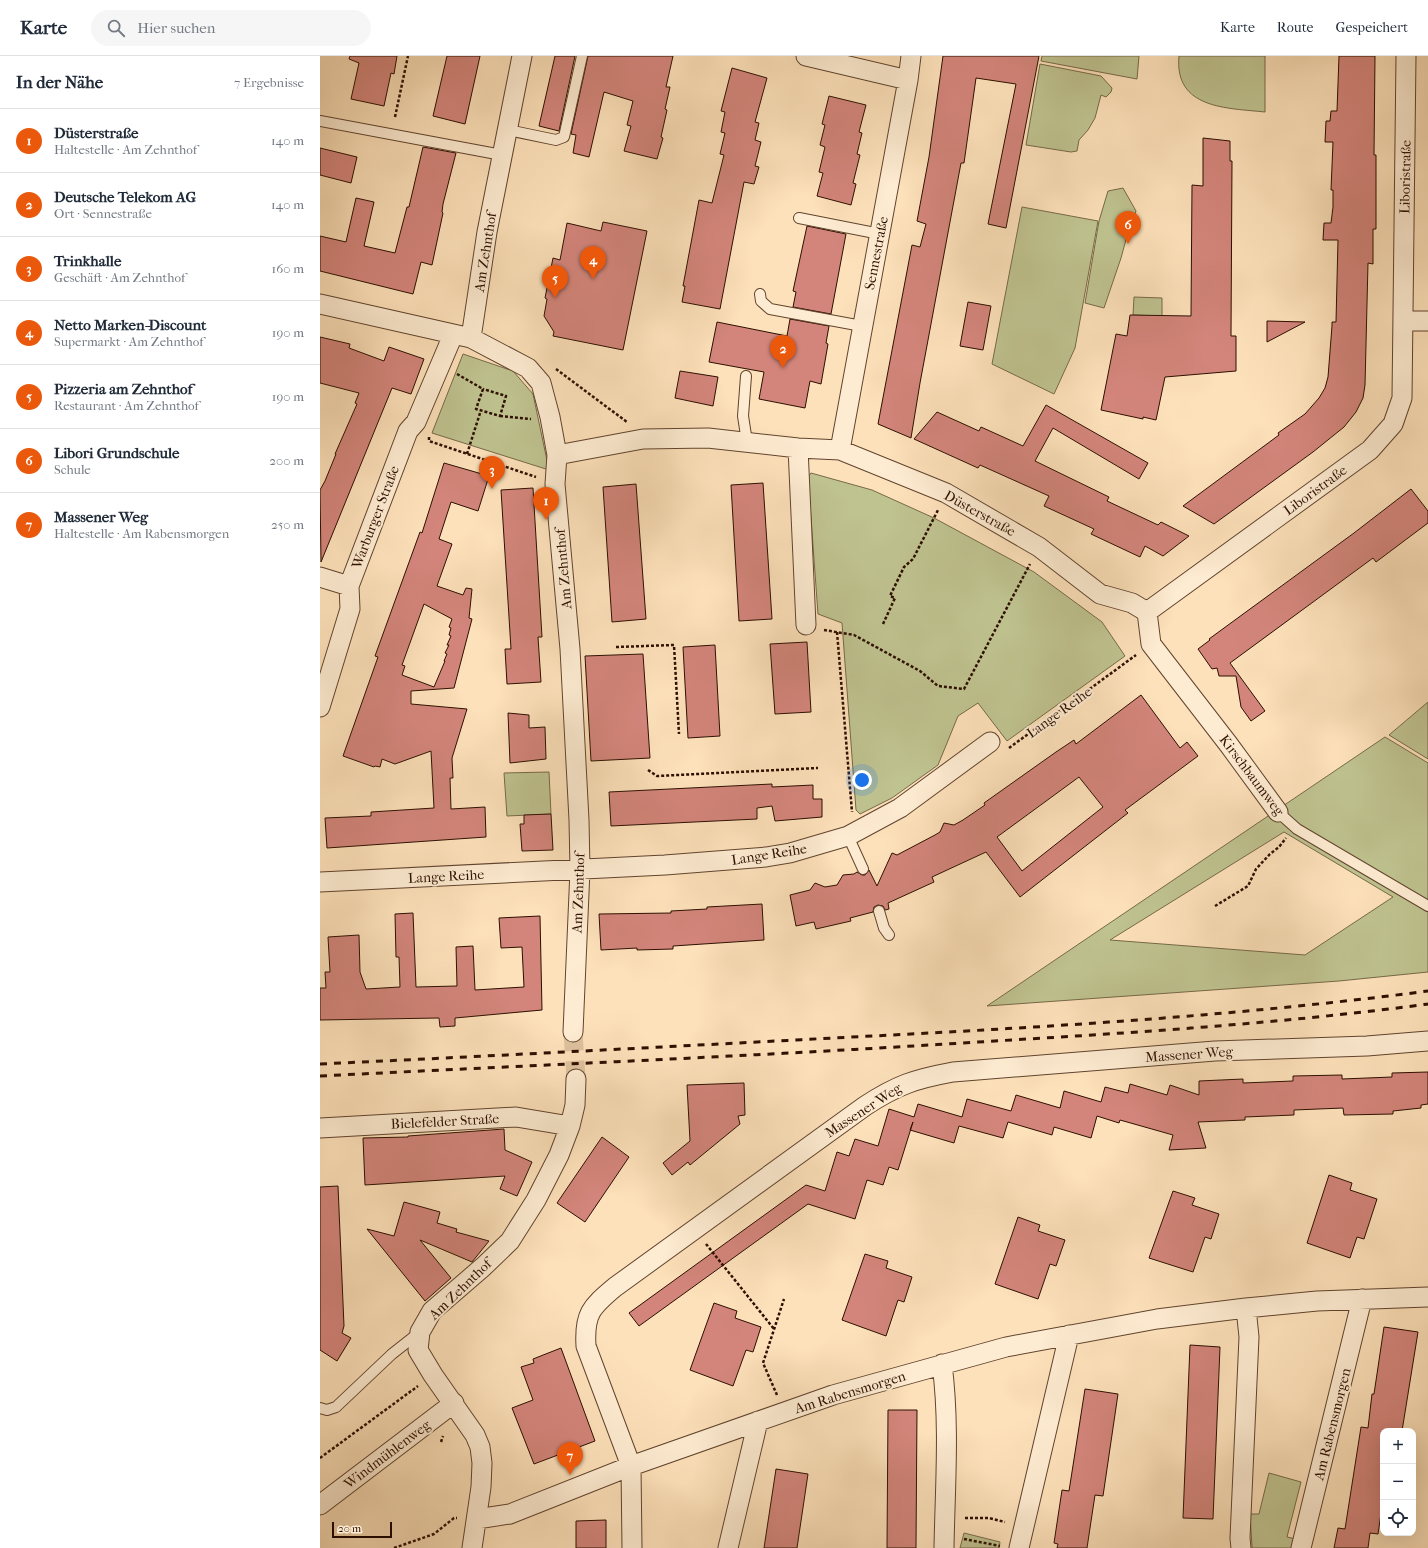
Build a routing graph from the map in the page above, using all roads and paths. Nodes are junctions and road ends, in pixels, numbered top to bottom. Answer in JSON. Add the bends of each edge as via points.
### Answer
{"nodes":[{"id":1,"x":408,"y":56,"type":"edge"},
{"id":2,"x":522,"y":56,"type":"edge"},
{"id":3,"x":582,"y":56,"type":"edge"},
{"id":4,"x":806,"y":56,"type":"edge"},
{"id":5,"x":911,"y":56,"type":"edge"},
{"id":6,"x":1406,"y":56,"type":"edge"},
{"id":7,"x":908,"y":80,"type":"junction"},
{"id":8,"x":395,"y":117,"type":"dead end"},
{"id":9,"x":320,"y":121,"type":"edge"},
{"id":10,"x":508,"y":130,"type":"junction"},
{"id":11,"x":502,"y":155,"type":"junction"},
{"id":12,"x":799,"y":218,"type":"dead end"},
{"id":13,"x":880,"y":234,"type":"junction"},
{"id":14,"x":760,"y":294,"type":"dead end"},
{"id":15,"x":320,"y":304,"type":"edge"},
{"id":16,"x":1403,"y":321,"type":"junction"},
{"id":17,"x":1428,"y":321,"type":"edge"},
{"id":18,"x":862,"y":326,"type":"junction"},
{"id":19,"x":462,"y":337,"type":"junction"},
{"id":20,"x":440,"y":365,"type":"junction"},
{"id":21,"x":554,"y":367,"type":"dead end"},
{"id":22,"x":746,"y":376,"type":"dead end"},
{"id":23,"x":483,"y":389,"type":"junction"},
{"id":24,"x":482,"y":410,"type":"junction"},
{"id":25,"x":500,"y":416,"type":"junction"},
{"id":26,"x":535,"y":419,"type":"dead end"},
{"id":27,"x":416,"y":422,"type":"junction"},
{"id":28,"x":630,"y":425,"type":"dead end"},
{"id":29,"x":747,"y":442,"type":"junction"},
{"id":30,"x":798,"y":448,"type":"junction"},
{"id":31,"x":840,"y":450,"type":"junction"},
{"id":32,"x":467,"y":454,"type":"junction"},
{"id":33,"x":557,"y":455,"type":"junction"},
{"id":34,"x":555,"y":484,"type":"junction"},
{"id":35,"x":946,"y":493,"type":"junction"},
{"id":36,"x":1039,"y":547,"type":"junction"},
{"id":37,"x":320,"y":577,"type":"edge"},
{"id":38,"x":349,"y":586,"type":"junction"},
{"id":39,"x":1147,"y":612,"type":"junction"},
{"id":40,"x":883,"y":624,"type":"dead end"},
{"id":41,"x":806,"y":625,"type":"joint"},
{"id":42,"x":837,"y":632,"type":"junction"},
{"id":43,"x":1151,"y":644,"type":"junction"},
{"id":44,"x":616,"y":647,"type":"dead end"},
{"id":45,"x":320,"y":707,"type":"edge"},
{"id":46,"x":680,"y":734,"type":"dead end"},
{"id":47,"x":990,"y":742,"type":"joint"},
{"id":48,"x":818,"y":768,"type":"dead end"},
{"id":49,"x":648,"y":770,"type":"dead end"},
{"id":50,"x":1278,"y":812,"type":"joint"},
{"id":51,"x":1297,"y":829,"type":"junction"},
{"id":52,"x":852,"y":834,"type":"junction"},
{"id":53,"x":864,"y":869,"type":"dead end"},
{"id":54,"x":580,"y":870,"type":"junction"},
{"id":55,"x":320,"y":882,"type":"edge"},
{"id":56,"x":1215,"y":906,"type":"dead end"},
{"id":57,"x":1428,"y":906,"type":"edge"},
{"id":58,"x":879,"y":911,"type":"dead end"},
{"id":59,"x":889,"y":935,"type":"dead end"},
{"id":60,"x":573,"y":1032,"type":"tunnel mouth"},
{"id":61,"x":1428,"y":1041,"type":"edge"},
{"id":62,"x":576,"y":1079,"type":"tunnel mouth"},
{"id":63,"x":570,"y":1126,"type":"junction"},
{"id":64,"x":320,"y":1128,"type":"edge"},
{"id":65,"x":694,"y":1229,"type":"junction"},
{"id":66,"x":1428,"y":1297,"type":"edge"},
{"id":67,"x":784,"y":1299,"type":"dead end"},
{"id":68,"x":1362,"y":1299,"type":"junction"},
{"id":69,"x":1246,"y":1308,"type":"junction"},
{"id":70,"x":774,"y":1329,"type":"junction"},
{"id":71,"x":420,"y":1332,"type":"junction"},
{"id":72,"x":1069,"y":1336,"type":"junction"},
{"id":73,"x":942,"y":1364,"type":"junction"},
{"id":74,"x":433,"y":1375,"type":"junction"},
{"id":75,"x":454,"y":1403,"type":"junction"},
{"id":76,"x":320,"y":1408,"type":"edge"},
{"id":77,"x":784,"y":1412,"type":"junction"},
{"id":78,"x":758,"y":1421,"type":"junction"},
{"id":79,"x":320,"y":1458,"type":"edge"},
{"id":80,"x":631,"y":1466,"type":"junction"},
{"id":81,"x":320,"y":1505,"type":"edge"},
{"id":82,"x":944,"y":1517,"type":"junction"},
{"id":83,"x":477,"y":1519,"type":"junction"},
{"id":84,"x":1024,"y":1526,"type":"junction"},
{"id":85,"x":944,"y":1542,"type":"edge"},
{"id":86,"x":394,"y":1548,"type":"edge"},
{"id":87,"x":472,"y":1548,"type":"edge"},
{"id":88,"x":632,"y":1548,"type":"edge"},
{"id":89,"x":728,"y":1548,"type":"edge"},
{"id":90,"x":1006,"y":1548,"type":"edge"},
{"id":91,"x":1019,"y":1548,"type":"edge"},
{"id":92,"x":1241,"y":1548,"type":"edge"},
{"id":93,"x":1301,"y":1548,"type":"edge"}],
"edges":[{"from":1,"to":8,"type":"path"},
{"from":2,"to":10,"type":"street","name":"Am Zehnthof"},
{"from":3,"to":10,"type":"lane","via":[[564,136],[556,140]]},
{"from":4,"to":7,"type":"street"},
{"from":5,"to":7,"type":"street","name":"Sennestraße"},
{"from":6,"to":16,"type":"street","name":"Liboristraße"},
{"from":7,"to":13,"type":"street","name":"Sennestraße"},
{"from":9,"to":11,"type":"lane"},
{"from":10,"to":11,"type":"street","name":"Am Zehnthof"},
{"from":11,"to":19,"type":"street","name":"Am Zehnthof"},
{"from":12,"to":13,"type":"lane"},
{"from":13,"to":18,"type":"street","name":"Sennestraße"},
{"from":14,"to":18,"type":"lane","via":[[761,301],[770,309]]},
{"from":15,"to":19,"type":"street"},
{"from":16,"to":17,"type":"street"},
{"from":16,"to":39,"type":"street","name":"Liboristraße","via":[[1402,398],[1393,424],[1370,450]]},
{"from":18,"to":31,"type":"street","name":"Sennestraße"},
{"from":19,"to":20,"type":"street","name":"Warburger Straße"},
{"from":19,"to":33,"type":"street","name":"Am Zehnthof","via":[[528,368],[541,383]]},
{"from":20,"to":23,"type":"path"},
{"from":20,"to":27,"type":"street","name":"Warburger Straße"},
{"from":21,"to":28,"type":"path"},
{"from":22,"to":29,"type":"lane","via":[[743,416]]},
{"from":23,"to":24,"type":"path","via":[[476,409]]},
{"from":23,"to":25,"type":"path","via":[[506,396]]},
{"from":24,"to":25,"type":"path"},
{"from":24,"to":32,"type":"path"},
{"from":25,"to":26,"type":"path"},
{"from":27,"to":32,"type":"path","via":[[429,429],[429,441]]},
{"from":27,"to":38,"type":"street","name":"Warburger Straße","via":[[408,431]]},
{"from":29,"to":30,"type":"street","name":"Düsterstraße"},
{"from":29,"to":33,"type":"street","name":"Düsterstraße","via":[[708,438],[643,439]]},
{"from":30,"to":31,"type":"street","name":"Düsterstraße"},
{"from":30,"to":41,"type":"street"},
{"from":31,"to":35,"type":"street","name":"Düsterstraße"},
{"from":32,"to":34,"type":"path"},
{"from":33,"to":34,"type":"street","name":"Am Zehnthof"},
{"from":34,"to":54,"type":"street","name":"Am Zehnthof","via":[[570,648]]},
{"from":35,"to":36,"type":"street","name":"Düsterstraße"},
{"from":35,"to":40,"type":"path","via":[[913,559],[904,567],[890,596],[895,598]]},
{"from":36,"to":39,"type":"street","name":"Düsterstraße","via":[[1100,594],[1132,603]]},
{"from":36,"to":42,"type":"path","via":[[964,689],[938,686],[920,670],[854,635]]},
{"from":37,"to":38,"type":"street"},
{"from":38,"to":45,"type":"street","name":"Warburger Straße","via":[[350,610]]},
{"from":39,"to":43,"type":"street"},
{"from":41,"to":42,"type":"path"},
{"from":42,"to":52,"type":"path"},
{"from":43,"to":47,"type":"path","name":"Lange Reihe","via":[[1006,751]]},
{"from":43,"to":50,"type":"street","name":"Kirschbaumweg"},
{"from":44,"to":46,"type":"path","via":[[674,645]]},
{"from":47,"to":52,"type":"street","name":"Lange Reihe","via":[[900,808]]},
{"from":48,"to":49,"type":"path","via":[[657,776]]},
{"from":50,"to":51,"type":"lane","name":"Kirschbaumweg"},
{"from":51,"to":56,"type":"path","via":[[1256,869],[1248,886]]},
{"from":51,"to":57,"type":"lane","name":"Kirschbaumweg"},
{"from":52,"to":53,"type":"lane"},
{"from":52,"to":54,"type":"street","name":"Lange Reihe","via":[[790,853],[766,857]]},
{"from":54,"to":55,"type":"street","name":"Lange Reihe"},
{"from":54,"to":60,"type":"street","name":"Am Zehnthof"},
{"from":58,"to":59,"type":"lane"},
{"from":61,"to":65,"type":"street","name":"Massener Weg","via":[[1367,1046],[1215,1051],[953,1072],[924,1077],[905,1083],[865,1106]]},
{"from":62,"to":63,"type":"street","name":"Am Zehnthof","via":[[576,1105]]},
{"from":63,"to":64,"type":"street","name":"Bielefelder Straße","via":[[516,1117]]},
{"from":63,"to":71,"type":"street","name":"Am Zehnthof","via":[[543,1187],[510,1241],[432,1311]]},
{"from":65,"to":70,"type":"path"},
{"from":65,"to":80,"type":"street","name":"Massener Weg","via":[[610,1291],[596,1304],[587,1318],[586,1346]]},
{"from":66,"to":68,"type":"street","name":"Am Rabensmorgen"},
{"from":67,"to":70,"type":"path"},
{"from":68,"to":69,"type":"street","name":"Am Rabensmorgen"},
{"from":68,"to":93,"type":"street","name":"Am Rabensmorgen"},
{"from":69,"to":72,"type":"street","name":"Am Rabensmorgen","via":[[1157,1319]]},
{"from":69,"to":92,"type":"street","via":[[1249,1337]]},
{"from":70,"to":77,"type":"path","via":[[763,1363]]},
{"from":71,"to":74,"type":"street","name":"Am Zehnthof","via":[[418,1350]]},
{"from":71,"to":76,"type":"lane","via":[[392,1354],[336,1407],[327,1410]]},
{"from":72,"to":73,"type":"street","name":"Am Rabensmorgen","via":[[1006,1347]]},
{"from":72,"to":84,"type":"street"},
{"from":73,"to":77,"type":"street","name":"Am Rabensmorgen","via":[[833,1395]]},
{"from":73,"to":82,"type":"street","via":[[946,1393]]},
{"from":74,"to":75,"type":"street","name":"Am Zehnthof"},
{"from":74,"to":79,"type":"path"},
{"from":75,"to":81,"type":"street","name":"Windmühlenweg"},
{"from":75,"to":83,"type":"street","name":"Am Zehnthof","via":[[480,1447],[482,1464]]},
{"from":77,"to":78,"type":"street","name":"Am Rabensmorgen"},
{"from":78,"to":80,"type":"street","name":"Am Rabensmorgen"},
{"from":78,"to":89,"type":"street"},
{"from":80,"to":83,"type":"street","name":"Am Rabensmorgen","via":[[510,1514]]},
{"from":80,"to":88,"type":"street"},
{"from":82,"to":84,"type":"path","via":[[989,1518]]},
{"from":82,"to":85,"type":"street"},
{"from":83,"to":86,"type":"path","via":[[454,1518],[434,1534]]},
{"from":83,"to":87,"type":"street","name":"Am Zehnthof"},
{"from":84,"to":91,"type":"street"},
{"from":85,"to":90,"type":"path","via":[[962,1538]]}]}
